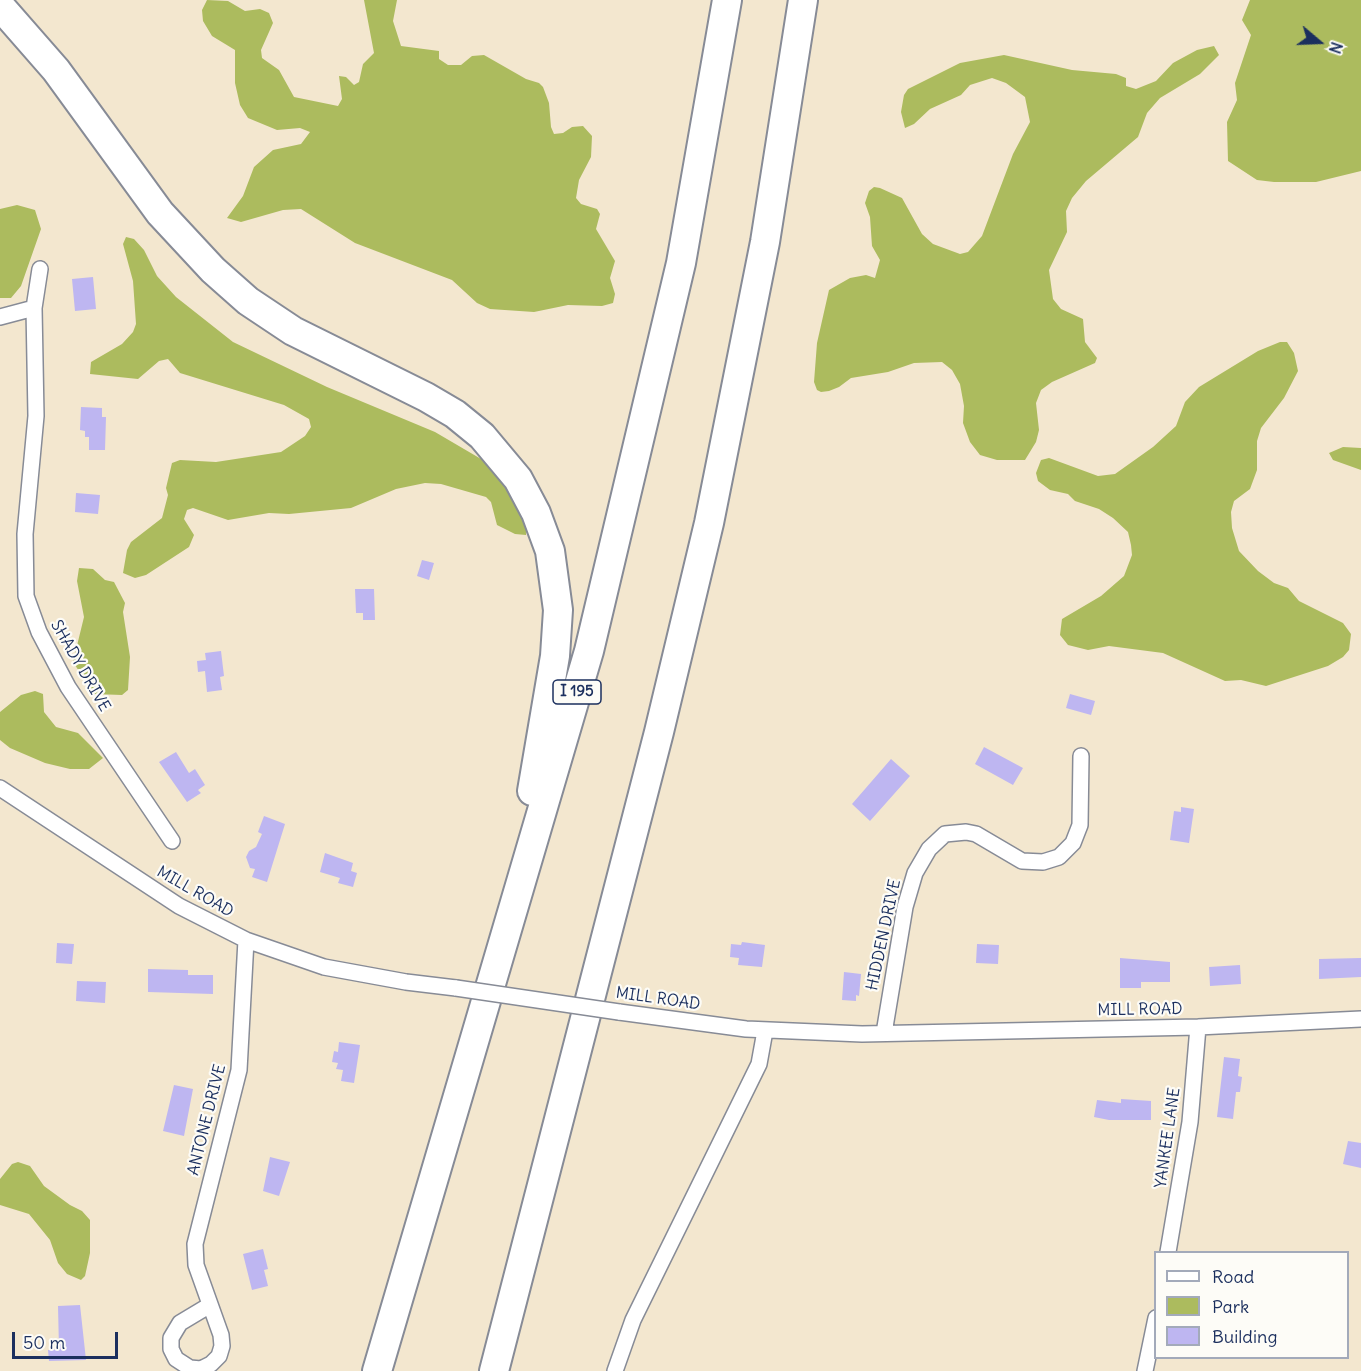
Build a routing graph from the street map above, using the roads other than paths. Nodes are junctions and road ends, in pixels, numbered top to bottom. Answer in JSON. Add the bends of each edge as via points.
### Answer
{"nodes":[{"id":1,"x":727,"y":0,"type":"edge"},
{"id":2,"x":803,"y":0,"type":"edge"},
{"id":3,"x":0,"y":6,"type":"edge"},
{"id":4,"x":40,"y":269,"type":"dead end"},
{"id":5,"x":34,"y":308,"type":"junction"},
{"id":6,"x":0,"y":317,"type":"edge"},
{"id":7,"x":1081,"y":756,"type":"dead end"},
{"id":8,"x":0,"y":788,"type":"edge"},
{"id":9,"x":172,"y":841,"type":"dead end"},
{"id":10,"x":246,"y":940,"type":"junction"},
{"id":11,"x":496,"y":975,"type":"junction"},
{"id":12,"x":1361,"y":1019,"type":"edge"},
{"id":13,"x":1197,"y":1027,"type":"junction"},
{"id":14,"x":765,"y":1031,"type":"junction"},
{"id":15,"x":884,"y":1034,"type":"junction"},
{"id":16,"x":1168,"y":1251,"type":"edge"},
{"id":17,"x":210,"y":1305,"type":"dead end"},
{"id":18,"x":1154,"y":1323,"type":"edge"},
{"id":19,"x":377,"y":1371,"type":"edge"},
{"id":20,"x":494,"y":1371,"type":"edge"},
{"id":21,"x":615,"y":1371,"type":"edge"},
{"id":22,"x":1145,"y":1371,"type":"edge"}],
"edges":[{"from":1,"to":11,"type":"highway","number":"I 195","via":[[681,263],[629,491],[589,651]]},
{"from":2,"to":20,"type":"highway","via":[[765,242],[704,546]]},
{"from":3,"to":11,"type":"highway","via":[[56,70],[160,213],[213,270],[248,301],[293,331],[426,397],[469,424],[505,462],[536,513],[555,570],[557,632],[546,715]]},
{"from":4,"to":5,"type":"street","name":"SHADY DRIVE"},
{"from":5,"to":6,"type":"street"},
{"from":5,"to":9,"type":"street","name":"SHADY DRIVE","via":[[36,416],[25,534],[26,596],[39,632],[68,687]]},
{"from":7,"to":15,"type":"street","name":"HIDDEN DRIVE","via":[[1080,825],[1073,843],[1059,857],[1043,862],[1022,861],[966,832],[945,834],[929,849],[915,873],[905,907]]},
{"from":8,"to":10,"type":"street","name":"MILL ROAD","via":[[179,906]]},
{"from":10,"to":14,"type":"street","name":"MILL ROAD","bridge":true,"via":[[324,967],[388,979]]},
{"from":10,"to":17,"type":"street","name":"ANTONE DRIVE","via":[[239,1070],[195,1244],[196,1265]]},
{"from":11,"to":19,"type":"highway","number":"I 195","via":[[478,1019]]},
{"from":12,"to":13,"type":"street","name":"MILL ROAD"},
{"from":13,"to":15,"type":"street","name":"MILL ROAD"},
{"from":13,"to":16,"type":"street","name":"YANKEE LANE","via":[[1190,1122]]},
{"from":14,"to":15,"type":"street","name":"MILL ROAD"},
{"from":14,"to":21,"type":"street","via":[[759,1064],[633,1320]]},
{"from":18,"to":22,"type":"street"}]}
